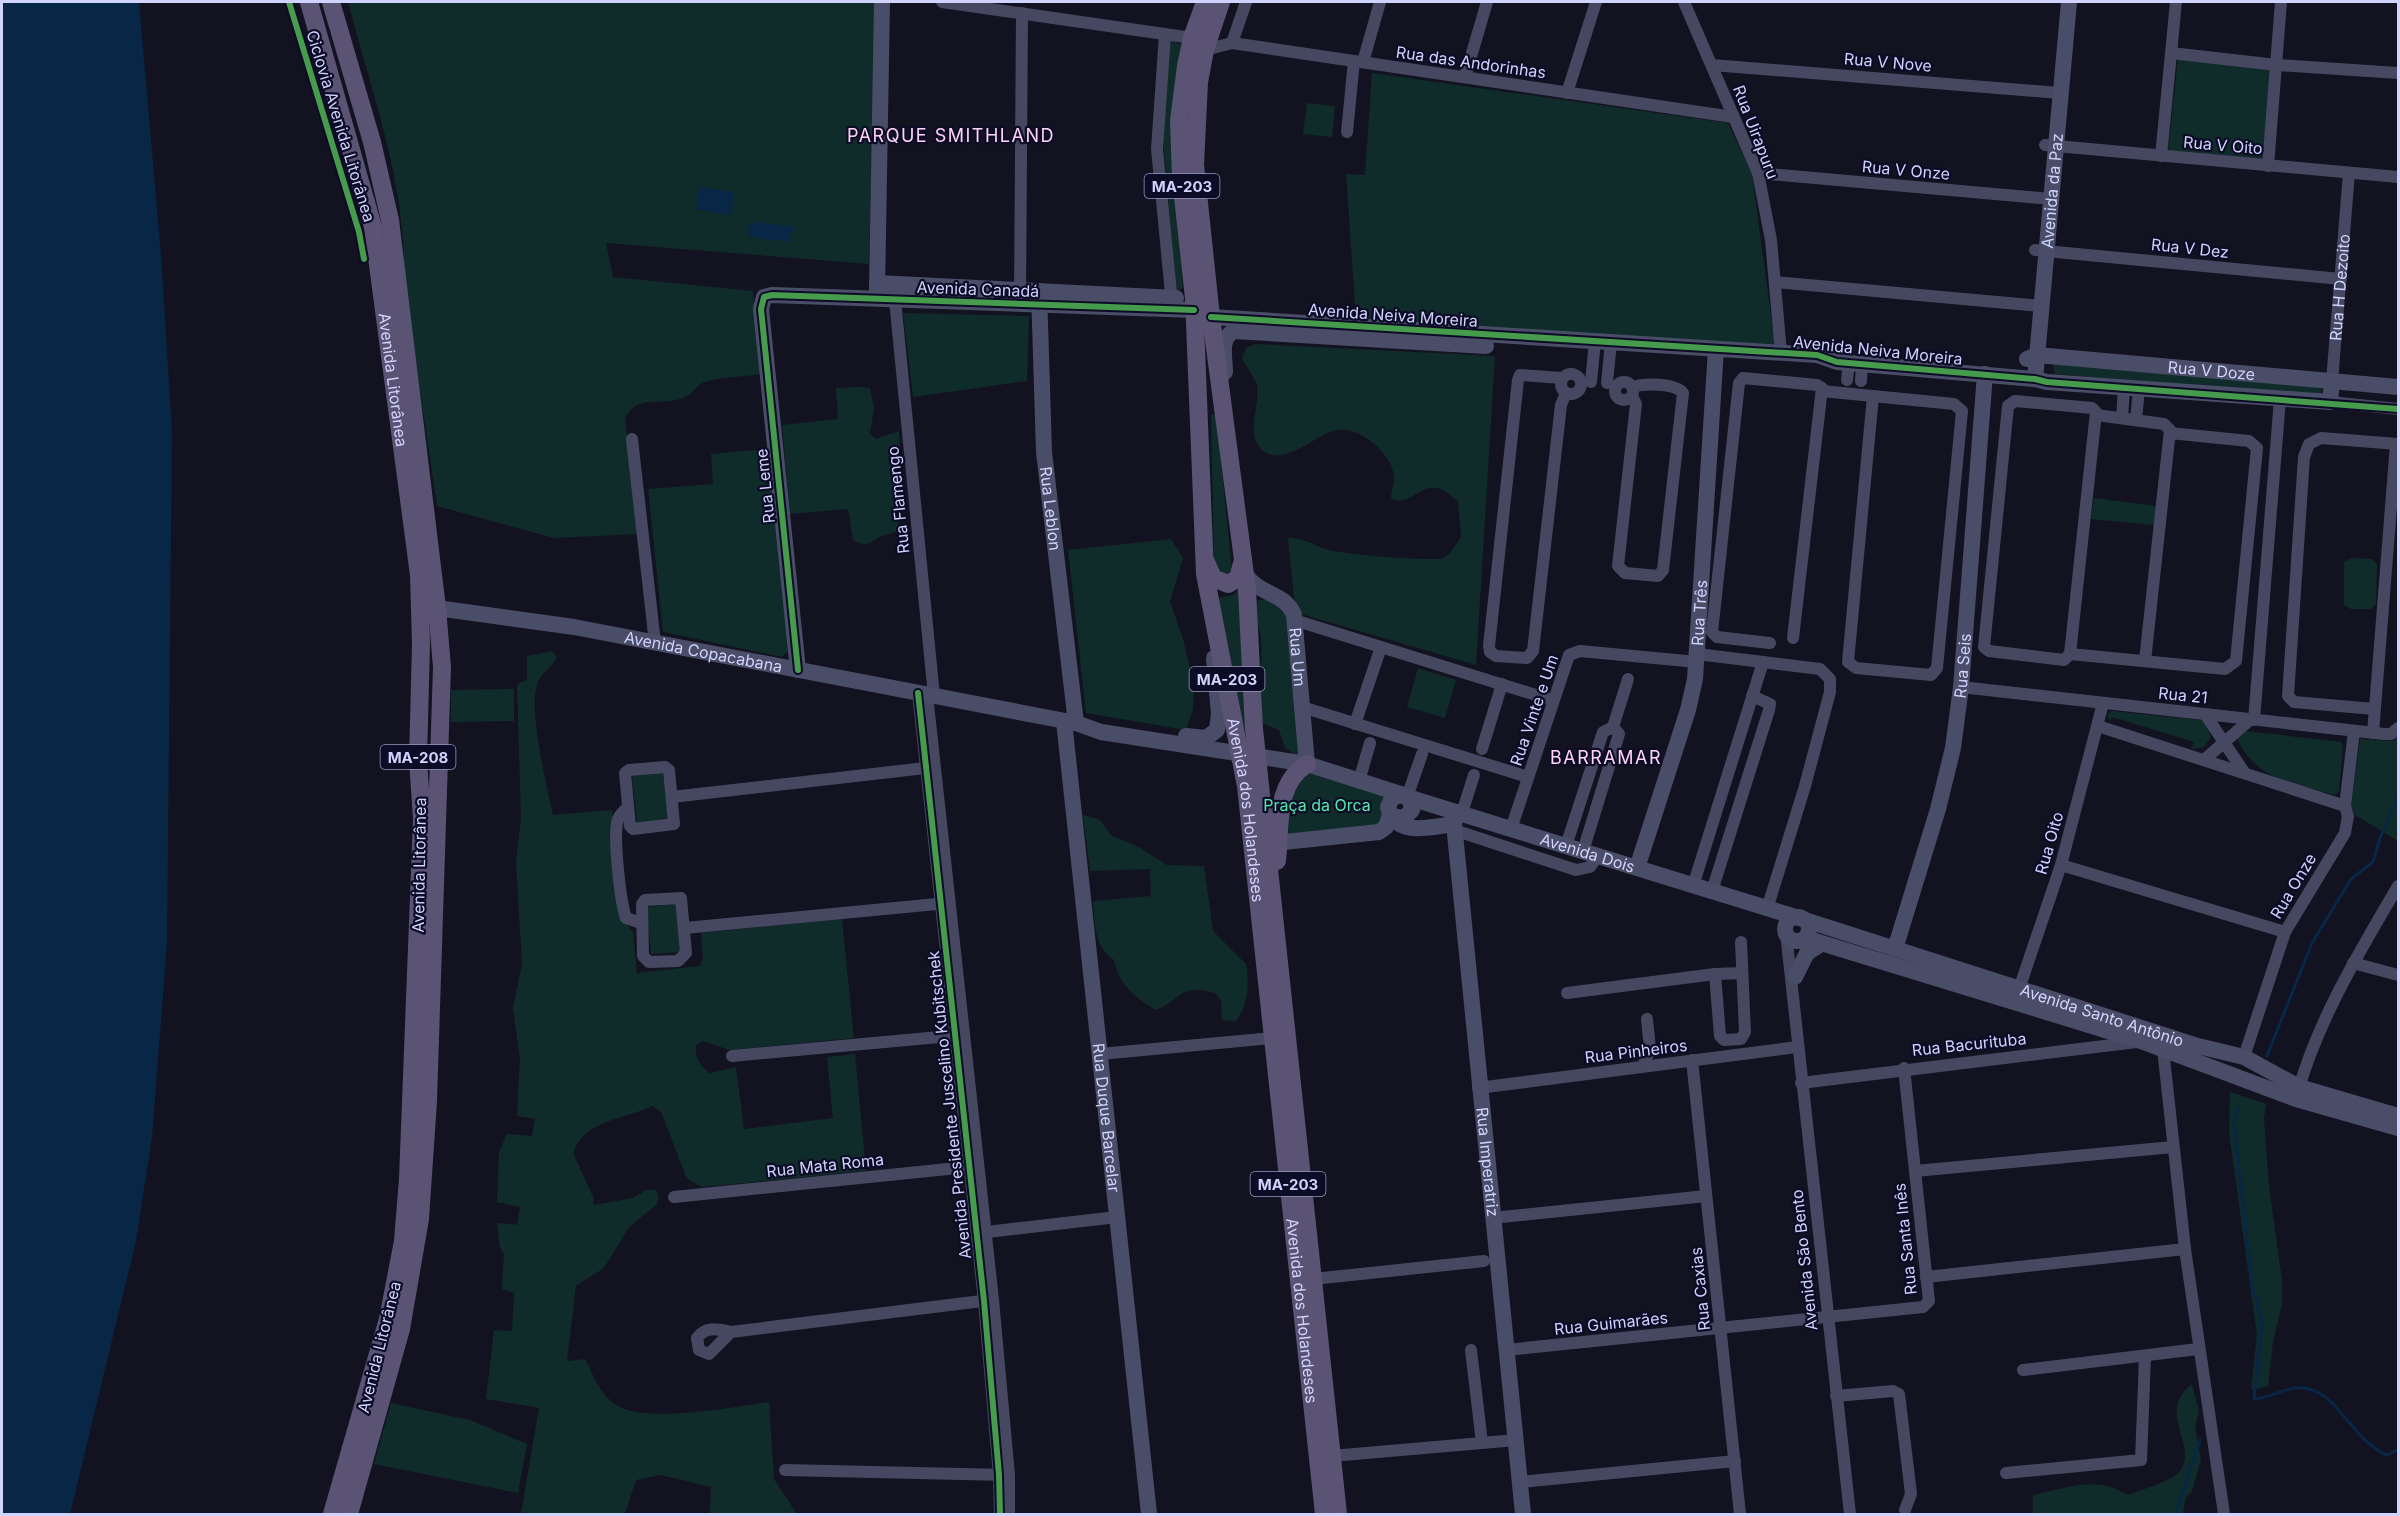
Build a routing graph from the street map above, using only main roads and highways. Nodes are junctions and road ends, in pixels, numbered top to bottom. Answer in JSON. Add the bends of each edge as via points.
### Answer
{"nodes":[{"id":1,"x":309,"y":2,"type":"edge"},
{"id":2,"x":331,"y":2,"type":"edge"},
{"id":3,"x":1205,"y":2,"type":"edge"},
{"id":4,"x":1221,"y":2,"type":"edge"},
{"id":5,"x":1199,"y":44,"type":"junction"},
{"id":6,"x":363,"y":187,"type":"junction"},
{"id":7,"x":390,"y":220,"type":"junction"},
{"id":8,"x":378,"y":255,"type":"junction"},
{"id":9,"x":400,"y":289,"type":"junction"},
{"id":10,"x":1200,"y":309,"type":"junction"},
{"id":11,"x":1204,"y":552,"type":"junction"},
{"id":12,"x":1243,"y":555,"type":"junction"},
{"id":13,"x":420,"y":687,"type":"junction"},
{"id":14,"x":440,"y":739,"type":"junction"},
{"id":15,"x":1250,"y":756,"type":"junction"},
{"id":16,"x":1307,"y":764,"type":"road end"},
{"id":17,"x":1266,"y":846,"type":"junction"},
{"id":18,"x":332,"y":1515,"type":"edge"},
{"id":19,"x":349,"y":1515,"type":"edge"},
{"id":20,"x":1324,"y":1515,"type":"edge"},
{"id":21,"x":1338,"y":1515,"type":"edge"}],
"edges":[{"from":1,"to":6,"type":"main road","name":"Avenida Litorânea","number":"MA-208"},
{"from":2,"to":7,"type":"main road","name":"Avenida Litorânea","number":"MA-208","via":[[372,142]]},
{"from":3,"to":5,"type":"main road","name":"Avenida dos Holandeses","number":"MA-203"},
{"from":4,"to":5,"type":"main road","name":"Avenida dos Holandeses","number":"MA-203"},
{"from":5,"to":10,"type":"main road","name":"Avenida dos Holandeses","number":"MA-203","via":[[1195,146]]},
{"from":5,"to":10,"type":"main road","name":"Avenida dos Holandeses","number":"MA-203","via":[[1179,121],[1181,178]]},
{"from":6,"to":7,"type":"main road","via":[[378,224],[385,225]]},
{"from":6,"to":8,"type":"main road","name":"Avenida Litorânea","number":"MA-208"},
{"from":7,"to":9,"type":"main road","name":"Avenida Litorânea","number":"MA-208"},
{"from":8,"to":9,"type":"main road","via":[[383,250],[391,254]]},
{"from":8,"to":13,"type":"main road","name":"Avenida Litorânea","number":"MA-208","via":[[419,575]]},
{"from":9,"to":14,"type":"main road","name":"Avenida Litorânea","number":"MA-208","via":[[437,608],[442,667]]},
{"from":10,"to":11,"type":"main road","name":"Avenida dos Holandeses","number":"MA-203"},
{"from":10,"to":12,"type":"main road","name":"Avenida dos Holandeses","number":"MA-203","via":[[1226,420]]},
{"from":11,"to":12,"type":"main road","via":[[1211,574],[1224,584],[1238,578]]},
{"from":11,"to":15,"type":"main road","name":"Avenida dos Holandeses","number":"MA-203","via":[[1209,603]]},
{"from":12,"to":15,"type":"main road","name":"Avenida dos Holandeses","number":"MA-203","via":[[1251,627],[1254,729]]},
{"from":13,"to":14,"type":"main road","via":[[426,705],[426,736]]},
{"from":13,"to":18,"type":"main road","name":"Avenida Litorânea","number":"MA-208","via":[[418,760],[422,819],[404,1230],[388,1319]]},
{"from":14,"to":19,"type":"main road","name":"Avenida Litorânea","number":"MA-208","via":[[428,1101],[420,1219],[401,1329]]},
{"from":15,"to":17,"type":"main road","name":"Avenida dos Holandeses","number":"MA-203"},
{"from":16,"to":17,"type":"main road","via":[[1296,773],[1284,795]]},
{"from":17,"to":20,"type":"main road","name":"Avenida dos Holandeses","number":"MA-203","via":[[1273,1038]]},
{"from":17,"to":21,"type":"main road","name":"Avenida dos Holandeses","number":"MA-203"}]}
